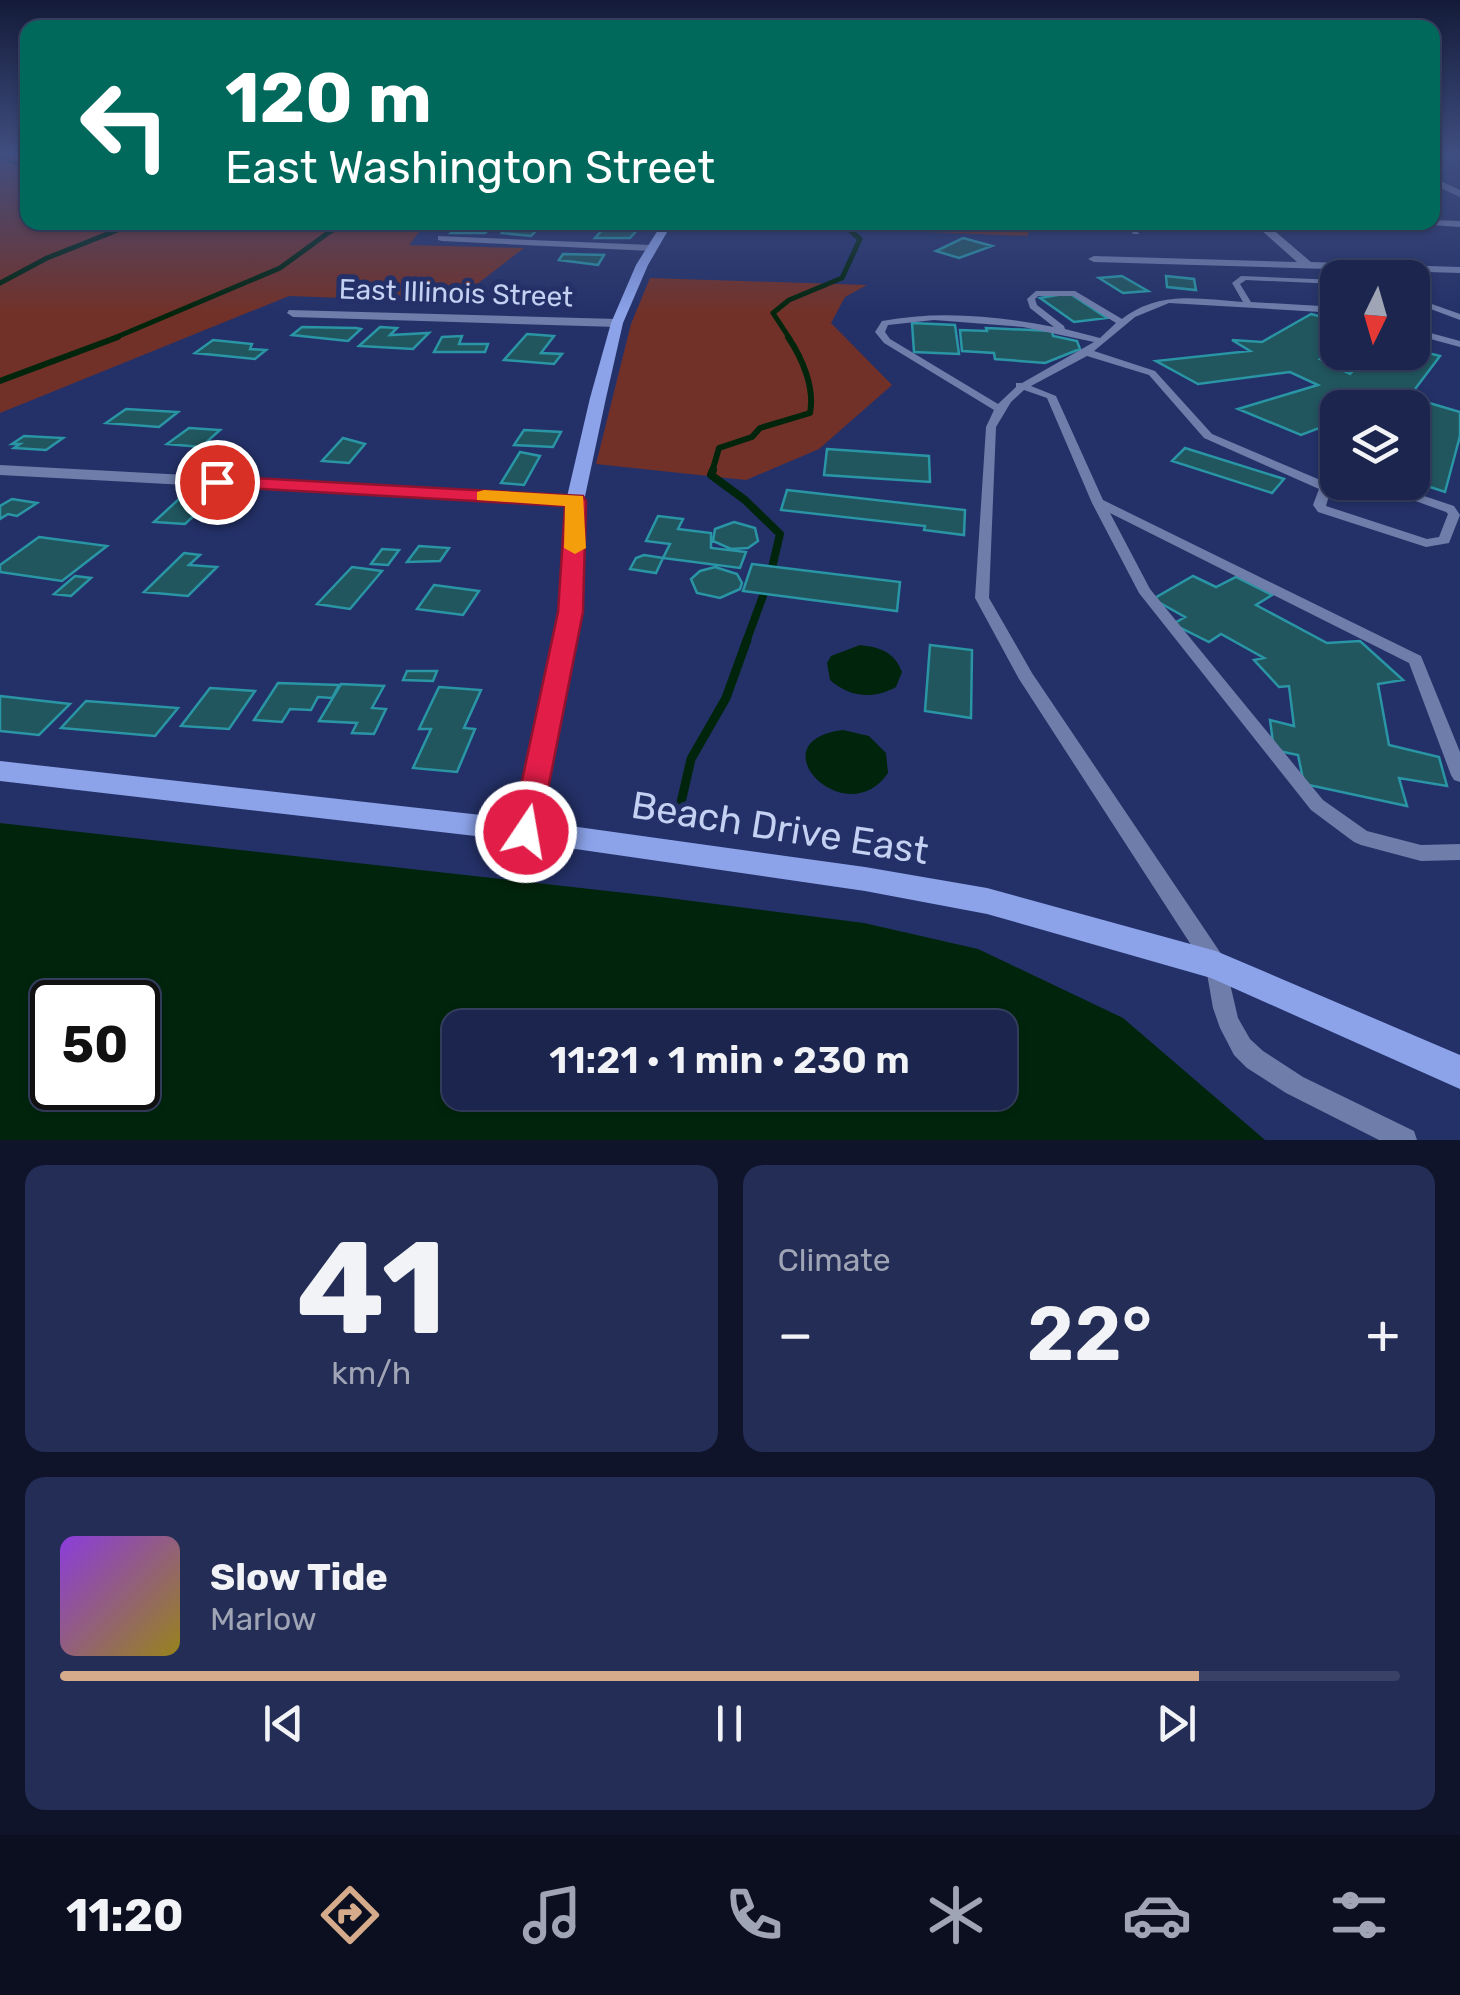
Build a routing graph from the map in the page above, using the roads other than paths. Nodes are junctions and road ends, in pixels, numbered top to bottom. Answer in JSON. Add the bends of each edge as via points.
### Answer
{"nodes":[{"id":1,"x":663,"y":230,"type":"edge"},
{"id":2,"x":1267,"y":230,"type":"edge"},
{"id":3,"x":442,"y":238,"type":"dead end"},
{"id":4,"x":651,"y":248,"type":"junction"},
{"id":5,"x":1094,"y":258,"type":"dead end"},
{"id":6,"x":1312,"y":265,"type":"junction"},
{"id":7,"x":1460,"y":270,"type":"edge"},
{"id":8,"x":1320,"y":271,"type":"edge"},
{"id":9,"x":1320,"y":281,"type":"edge"},
{"id":10,"x":1247,"y":302,"type":"junction"},
{"id":11,"x":1430,"y":305,"type":"edge"},
{"id":12,"x":1320,"y":308,"type":"edge"},
{"id":13,"x":293,"y":313,"type":"dead end"},
{"id":14,"x":1460,"y":317,"type":"edge"},
{"id":15,"x":1122,"y":322,"type":"junction"},
{"id":16,"x":618,"y":324,"type":"junction"},
{"id":17,"x":1062,"y":328,"type":"junction"},
{"id":18,"x":1430,"y":336,"type":"edge"},
{"id":19,"x":1100,"y":341,"type":"junction"},
{"id":20,"x":1460,"y":344,"type":"edge"},
{"id":21,"x":1086,"y":352,"type":"junction"},
{"id":22,"x":1020,"y":385,"type":"junction"},
{"id":23,"x":998,"y":408,"type":"junction"},
{"id":24,"x":0,"y":470,"type":"edge"},
{"id":25,"x":1320,"y":478,"type":"edge"},
{"id":26,"x":1321,"y":500,"type":"edge"},
{"id":27,"x":1423,"y":500,"type":"edge"},
{"id":28,"x":576,"y":501,"type":"junction"},
{"id":29,"x":1098,"y":503,"type":"junction"},
{"id":30,"x":0,"y":771,"type":"edge"},
{"id":31,"x":1460,"y":775,"type":"edge"},
{"id":32,"x":526,"y":832,"type":"junction"},
{"id":33,"x":1460,"y":852,"type":"edge"},
{"id":34,"x":1216,"y":965,"type":"junction"},
{"id":35,"x":1460,"y":1072,"type":"edge"},
{"id":36,"x":1406,"y":1140,"type":"edge"}],
"edges":[{"from":1,"to":4,"type":"main road"},
{"from":2,"to":6,"type":"street"},
{"from":3,"to":4,"type":"street"},
{"from":4,"to":16,"type":"main road"},
{"from":5,"to":6,"type":"street"},
{"from":6,"to":7,"type":"street"},
{"from":6,"to":8,"type":"lane"},
{"from":9,"to":10,"type":"lane","via":[[1244,278],[1236,283]]},
{"from":10,"to":12,"type":"lane"},
{"from":10,"to":15,"type":"lane","via":[[1168,300],[1141,306]]},
{"from":11,"to":14,"type":"lane"},
{"from":13,"to":16,"type":"street","name":"East Illinois Street"},
{"from":15,"to":17,"type":"lane","via":[[1076,293],[1036,294],[1033,306]]},
{"from":15,"to":19,"type":"lane"},
{"from":16,"to":28,"type":"main road"},
{"from":17,"to":19,"type":"lane"},
{"from":17,"to":23,"type":"lane","via":[[936,318],[885,323],[880,332],[887,341]]},
{"from":18,"to":20,"type":"lane"},
{"from":19,"to":21,"type":"lane"},
{"from":21,"to":22,"type":"lane"},
{"from":21,"to":25,"type":"lane","via":[[1152,373],[1208,436]]},
{"from":22,"to":23,"type":"lane"},
{"from":22,"to":29,"type":"lane","via":[[1051,396]]},
{"from":23,"to":34,"type":"lane","via":[[982,598]]},
{"from":24,"to":28,"type":"street"},
{"from":26,"to":27,"type":"lane","via":[[1328,512],[1426,542],[1444,540],[1454,514]]},
{"from":28,"to":32,"type":"main road","via":[[570,612]]},
{"from":29,"to":31,"type":"lane","via":[[1416,660]]},
{"from":29,"to":33,"type":"lane","via":[[1144,590],[1317,805],[1361,837],[1421,853]]},
{"from":30,"to":32,"type":"main road","name":"Beach Drive East"},
{"from":32,"to":34,"type":"main road","name":"Beach Drive East","via":[[987,901]]},
{"from":34,"to":35,"type":"main road","name":"Beach Drive East"},
{"from":34,"to":36,"type":"lane","via":[[1225,1013],[1242,1048],[1274,1072]]}]}
